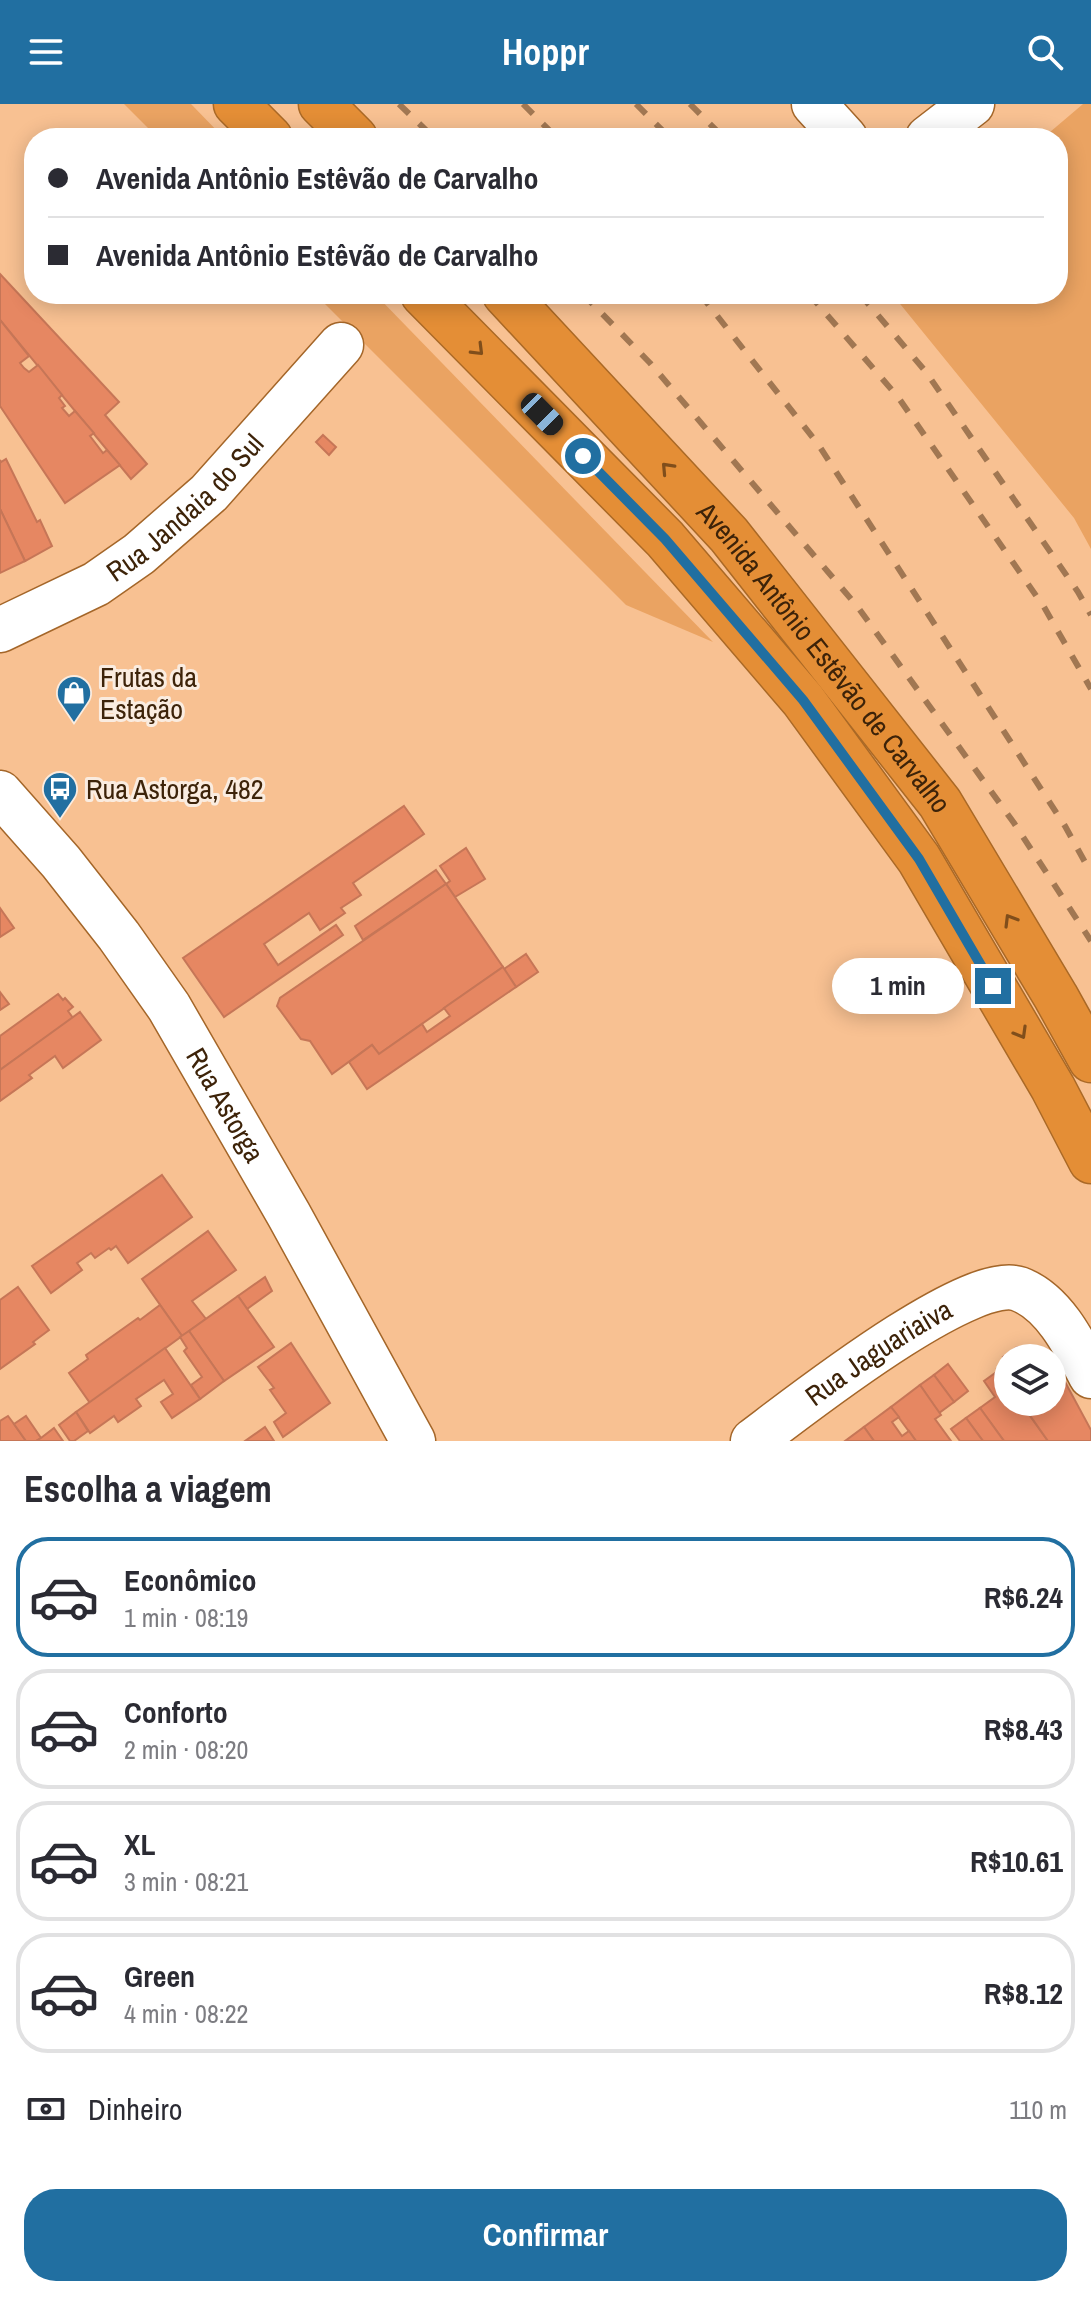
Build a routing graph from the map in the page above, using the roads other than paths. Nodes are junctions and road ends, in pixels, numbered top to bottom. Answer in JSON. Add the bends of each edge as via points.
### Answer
{"nodes":[{"id":1,"x":236,"y":104,"type":"edge"},
{"id":2,"x":321,"y":104,"type":"edge"},
{"id":3,"x":814,"y":104,"type":"edge"},
{"id":4,"x":972,"y":104,"type":"edge"},
{"id":5,"x":260,"y":128,"type":"edge"},
{"id":6,"x":345,"y":128,"type":"edge"},
{"id":7,"x":836,"y":128,"type":"edge"},
{"id":8,"x":941,"y":128,"type":"edge"},
{"id":9,"x":433,"y":304,"type":"edge"},
{"id":10,"x":514,"y":304,"type":"edge"},
{"id":11,"x":341,"y":345,"type":"dead end"},
{"id":12,"x":0,"y":630,"type":"edge"},
{"id":13,"x":0,"y":793,"type":"edge"},
{"id":14,"x":1091,"y":1060,"type":"edge"},
{"id":15,"x":1091,"y":1161,"type":"edge"},
{"id":16,"x":1091,"y":1376,"type":"edge"},
{"id":17,"x":413,"y":1441,"type":"edge"},
{"id":18,"x":753,"y":1441,"type":"edge"}],
"edges":[{"from":1,"to":5,"type":"highway"},
{"from":2,"to":6,"type":"highway"},
{"from":3,"to":7,"type":"street"},
{"from":4,"to":8,"type":"street"},
{"from":9,"to":15,"type":"highway","name":"Avenida Antônio Estêvão de Carvalho","one_way":true,"via":[[665,539],[803,700],[919,859]]},
{"from":14,"to":10,"type":"highway","name":"Avenida Antônio Estêvão de Carvalho","one_way":true,"via":[[940,803],[729,535]]},
{"from":11,"to":12,"type":"street","name":"Rua Jandaia do Sul","via":[[209,493],[139,554],[96,584]]},
{"from":13,"to":17,"type":"street","name":"Rua Astorga","via":[[61,862],[169,1007]]},
{"from":16,"to":18,"type":"street","name":"Rua Jaguariaiva","via":[[1057,1320],[1035,1298],[1016,1287],[979,1293],[875,1352]]}]}
